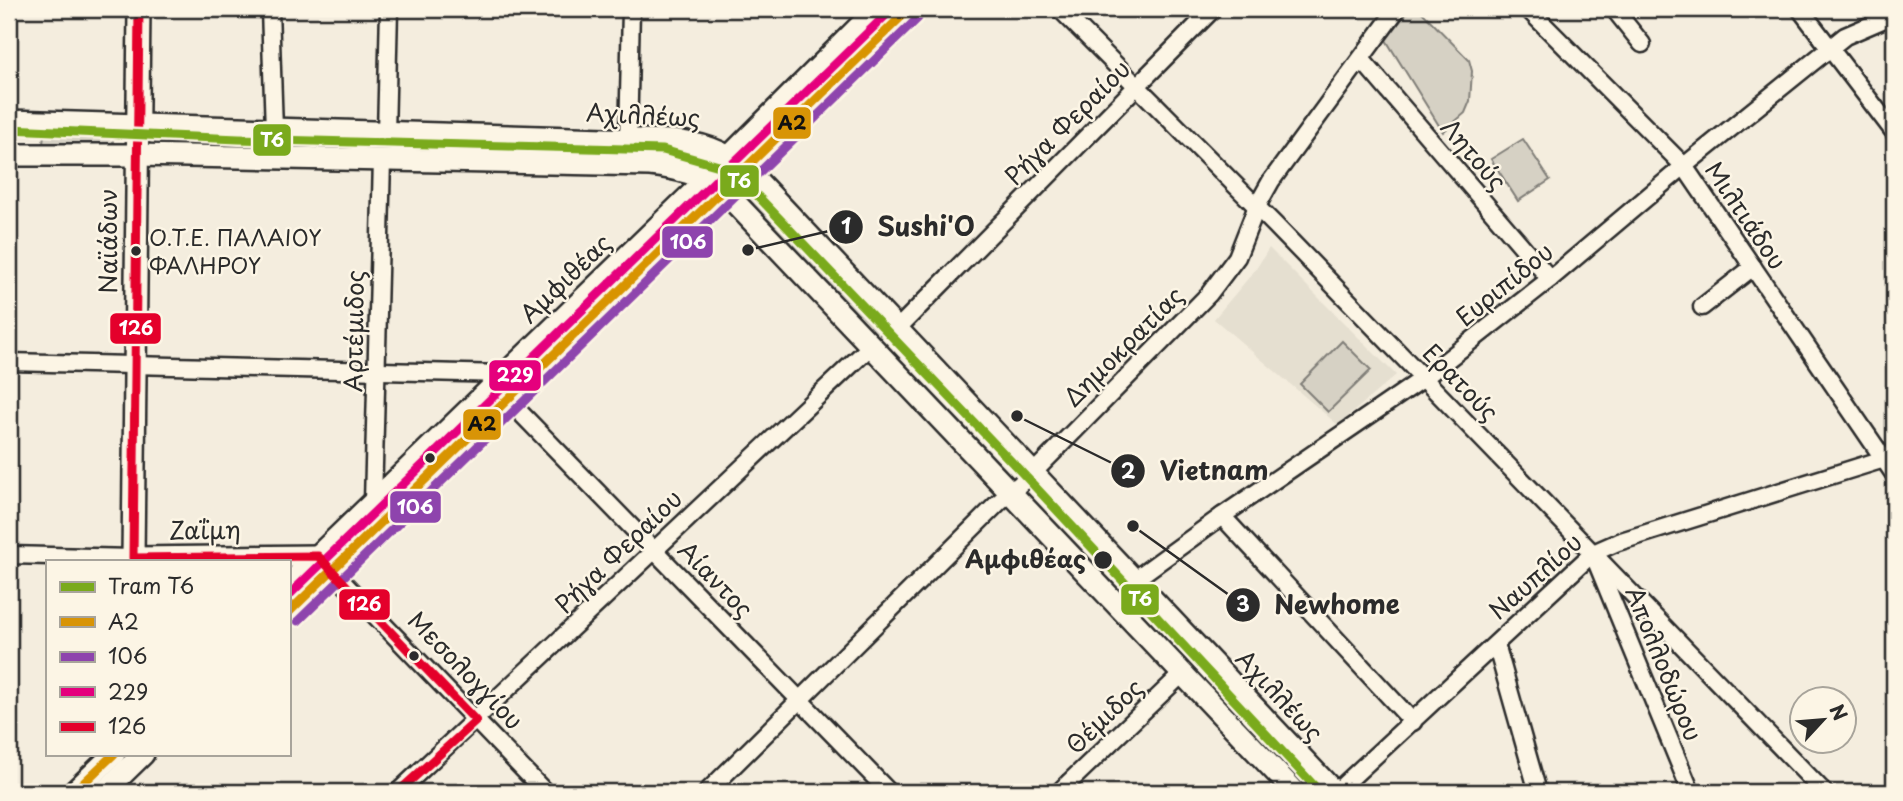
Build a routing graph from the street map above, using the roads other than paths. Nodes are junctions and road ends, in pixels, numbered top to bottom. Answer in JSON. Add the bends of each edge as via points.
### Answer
{"nodes":[{"id":1,"x":139,"y":9,"type":"edge"},
{"id":2,"x":270,"y":9,"type":"edge"},
{"id":3,"x":389,"y":9,"type":"edge"},
{"id":4,"x":631,"y":9,"type":"edge"},
{"id":5,"x":877,"y":9,"type":"edge"},
{"id":6,"x":909,"y":9,"type":"edge"},
{"id":7,"x":1060,"y":9,"type":"edge"},
{"id":8,"x":1213,"y":9,"type":"edge"},
{"id":9,"x":1397,"y":9,"type":"edge"},
{"id":10,"x":1528,"y":9,"type":"edge"},
{"id":11,"x":1614,"y":9,"type":"edge"},
{"id":12,"x":1800,"y":9,"type":"edge"},
{"id":13,"x":1894,"y":15,"type":"edge"},
{"id":14,"x":1642,"y":44,"type":"dead end"},
{"id":15,"x":1830,"y":48,"type":"junction"},
{"id":16,"x":1362,"y":60,"type":"junction"},
{"id":17,"x":1137,"y":86,"type":"junction"},
{"id":18,"x":9,"y":121,"type":"edge"},
{"id":19,"x":137,"y":124,"type":"junction"},
{"id":20,"x":274,"y":130,"type":"junction"},
{"id":21,"x":1894,"y":132,"type":"edge"},
{"id":22,"x":386,"y":134,"type":"junction"},
{"id":23,"x":628,"y":140,"type":"junction"},
{"id":24,"x":9,"y":155,"type":"edge"},
{"id":25,"x":136,"y":155,"type":"junction"},
{"id":26,"x":382,"y":160,"type":"junction"},
{"id":27,"x":737,"y":162,"type":"junction"},
{"id":28,"x":1684,"y":166,"type":"junction"},
{"id":29,"x":715,"y":185,"type":"junction"},
{"id":30,"x":1257,"y":206,"type":"junction"},
{"id":31,"x":1753,"y":267,"type":"junction"},
{"id":32,"x":1550,"y":279,"type":"junction"},
{"id":33,"x":1702,"y":307,"type":"dead end"},
{"id":34,"x":897,"y":329,"type":"junction"},
{"id":35,"x":871,"y":346,"type":"junction"},
{"id":36,"x":9,"y":362,"type":"edge"},
{"id":37,"x":134,"y":365,"type":"junction"},
{"id":38,"x":376,"y":372,"type":"junction"},
{"id":39,"x":505,"y":374,"type":"junction"},
{"id":40,"x":1424,"y":378,"type":"junction"},
{"id":41,"x":508,"y":400,"type":"junction"},
{"id":42,"x":1889,"y":456,"type":"edge"},
{"id":43,"x":1033,"y":473,"type":"junction"},
{"id":44,"x":1894,"y":474,"type":"edge"},
{"id":45,"x":1009,"y":492,"type":"junction"},
{"id":46,"x":373,"y":502,"type":"junction"},
{"id":47,"x":1222,"y":516,"type":"junction"},
{"id":48,"x":654,"y":549,"type":"junction"},
{"id":49,"x":1593,"y":553,"type":"junction"},
{"id":50,"x":9,"y":555,"type":"edge"},
{"id":51,"x":133,"y":558,"type":"junction"},
{"id":52,"x":210,"y":560,"type":"edge"},
{"id":53,"x":290,"y":562,"type":"edge"},
{"id":54,"x":325,"y":563,"type":"junction"},
{"id":55,"x":1134,"y":580,"type":"junction"},
{"id":56,"x":290,"y":583,"type":"edge"},
{"id":57,"x":290,"y":611,"type":"edge"},
{"id":58,"x":1496,"y":644,"type":"junction"},
{"id":59,"x":1182,"y":674,"type":"junction"},
{"id":60,"x":800,"y":700,"type":"junction"},
{"id":61,"x":476,"y":721,"type":"junction"},
{"id":62,"x":1413,"y":722,"type":"junction"},
{"id":63,"x":112,"y":756,"type":"edge"},
{"id":64,"x":141,"y":756,"type":"edge"},
{"id":65,"x":74,"y":792,"type":"edge"},
{"id":66,"x":104,"y":792,"type":"edge"},
{"id":67,"x":398,"y":792,"type":"edge"},
{"id":68,"x":545,"y":792,"type":"edge"},
{"id":69,"x":708,"y":792,"type":"edge"},
{"id":70,"x":889,"y":792,"type":"edge"},
{"id":71,"x":1059,"y":792,"type":"edge"},
{"id":72,"x":1295,"y":792,"type":"edge"},
{"id":73,"x":1335,"y":792,"type":"edge"},
{"id":74,"x":1538,"y":792,"type":"edge"},
{"id":75,"x":1690,"y":792,"type":"edge"},
{"id":76,"x":1824,"y":792,"type":"edge"}],
"edges":[{"from":1,"to":19,"type":"main road","name":"Ναϊάδων"},
{"from":2,"to":20,"type":"street"},
{"from":3,"to":22,"type":"street"},
{"from":4,"to":23,"type":"street"},
{"from":5,"to":27,"type":"main road","name":"Αμφιθέας"},
{"from":6,"to":27,"type":"main road","name":"Αμφιθέας"},
{"from":7,"to":17,"type":"street","name":"Ερατούς"},
{"from":8,"to":17,"type":"street","name":"Ρήγα Φεραίου"},
{"from":9,"to":16,"type":"street","name":"Δημοκρατίας"},
{"from":10,"to":28,"type":"street","name":"Μιλτιάδου"},
{"from":11,"to":14,"type":"street"},
{"from":12,"to":15,"type":"street"},
{"from":13,"to":15,"type":"street","name":"Ευριπίδου","via":[[1845,36]]},
{"from":15,"to":21,"type":"street"},
{"from":15,"to":28,"type":"street","name":"Ευριπίδου"},
{"from":16,"to":30,"type":"street","name":"Δημοκρατίας"},
{"from":16,"to":32,"type":"street","name":"Λητούς"},
{"from":17,"to":30,"type":"street","name":"Ερατούς"},
{"from":17,"to":34,"type":"street","name":"Ρήγα Φεραίου"},
{"from":18,"to":19,"type":"main road","name":"Αχιλλέως"},
{"from":19,"to":20,"type":"main road","name":"Αχιλλέως"},
{"from":19,"to":25,"type":"main road","name":"Ναϊάδων"},
{"from":20,"to":22,"type":"main road","name":"Αχιλλέως"},
{"from":22,"to":23,"type":"main road","name":"Αχιλλέως"},
{"from":23,"to":27,"type":"main road","name":"Αχιλλέως","via":[[689,142],[713,148]]},
{"from":24,"to":25,"type":"main road","name":"Αχιλλέως"},
{"from":25,"to":26,"type":"main road","name":"Αχιλλέως"},
{"from":25,"to":37,"type":"main road","name":"Ναϊάδων"},
{"from":26,"to":29,"type":"main road","name":"Αχιλλέως","via":[[650,165],[673,167]]},
{"from":26,"to":38,"type":"street","name":"Αρτέμιδος"},
{"from":27,"to":29,"type":"main road","name":"Αμφιθέας"},
{"from":27,"to":34,"type":"main road","name":"Αχιλλέως"},
{"from":28,"to":31,"type":"street","name":"Μιλτιάδου"},
{"from":28,"to":32,"type":"street","name":"Ευριπίδου"},
{"from":29,"to":35,"type":"main road","name":"Αχιλλέως"},
{"from":29,"to":39,"type":"main road","name":"Αμφιθέας"},
{"from":29,"to":41,"type":"main road","name":"Αμφιθέας"},
{"from":30,"to":40,"type":"street","name":"Ερατούς"},
{"from":30,"to":43,"type":"street","name":"Δημοκρατίας","via":[[1237,257],[1209,294]]},
{"from":31,"to":33,"type":"street"},
{"from":31,"to":42,"type":"street","name":"Μιλτιάδου"},
{"from":32,"to":40,"type":"street","name":"Ευριπίδου"},
{"from":34,"to":43,"type":"main road","name":"Αχιλλέως"},
{"from":35,"to":45,"type":"main road","name":"Αχιλλέως"},
{"from":35,"to":48,"type":"street","name":"Ρήγα Φεραίου"},
{"from":36,"to":37,"type":"street"},
{"from":37,"to":38,"type":"street"},
{"from":37,"to":51,"type":"main road","name":"Ναϊάδων"},
{"from":38,"to":39,"type":"street"},
{"from":38,"to":46,"type":"street","name":"Αρτέμιδος"},
{"from":39,"to":46,"type":"main road","name":"Αμφιθέας"},
{"from":40,"to":47,"type":"street","name":"Ευριπίδου"},
{"from":40,"to":49,"type":"street","name":"Ερατούς"},
{"from":41,"to":48,"type":"street","name":"Αίαντος"},
{"from":41,"to":54,"type":"main road","name":"Αμφιθέας"},
{"from":42,"to":44,"type":"street","name":"Μιλτιάδου"},
{"from":42,"to":49,"type":"street","name":"Ναυπλίου"},
{"from":43,"to":45,"type":"street","name":"Δημοκρατίας"},
{"from":43,"to":55,"type":"main road","name":"Αχιλλέως"},
{"from":45,"to":59,"type":"main road","name":"Αχιλλέως"},
{"from":45,"to":60,"type":"street","name":"Δημοκρατίας"},
{"from":46,"to":54,"type":"main road","name":"Αμφιθέας"},
{"from":47,"to":55,"type":"street","name":"Ευριπίδου"},
{"from":47,"to":62,"type":"street"},
{"from":48,"to":60,"type":"street","name":"Αίαντος"},
{"from":48,"to":61,"type":"street","name":"Ρήγα Φεραίου"},
{"from":49,"to":58,"type":"street","name":"Ναυπλίου"},
{"from":49,"to":75,"type":"street","name":"Απολλοδώρου"},
{"from":49,"to":76,"type":"street","name":"Ερατούς"},
{"from":50,"to":51,"type":"street","name":"Ζαΐμη"},
{"from":51,"to":52,"type":"main road","name":"Ζαΐμη"},
{"from":53,"to":54,"type":"main road","name":"Ζαΐμη"},
{"from":54,"to":56,"type":"main road","name":"Αμφιθέας"},
{"from":54,"to":57,"type":"main road","name":"Αμφιθέας"},
{"from":54,"to":61,"type":"street","name":"Μεσολογγίου"},
{"from":55,"to":73,"type":"main road","name":"Αχιλλέως"},
{"from":58,"to":62,"type":"street","name":"Ναυπλίου"},
{"from":58,"to":74,"type":"street"},
{"from":59,"to":71,"type":"street","name":"Θέμιδος"},
{"from":59,"to":72,"type":"main road","name":"Αχιλλέως"},
{"from":60,"to":69,"type":"street","name":"Δημοκρατίας"},
{"from":60,"to":70,"type":"street","name":"Αίαντος"},
{"from":61,"to":67,"type":"street","name":"Ρήγα Φεραίου"},
{"from":61,"to":68,"type":"street","name":"Μεσολογγίου"},
{"from":62,"to":73,"type":"street","name":"Ναυπλίου"},
{"from":63,"to":65,"type":"main road"},
{"from":64,"to":66,"type":"main road"}]}
